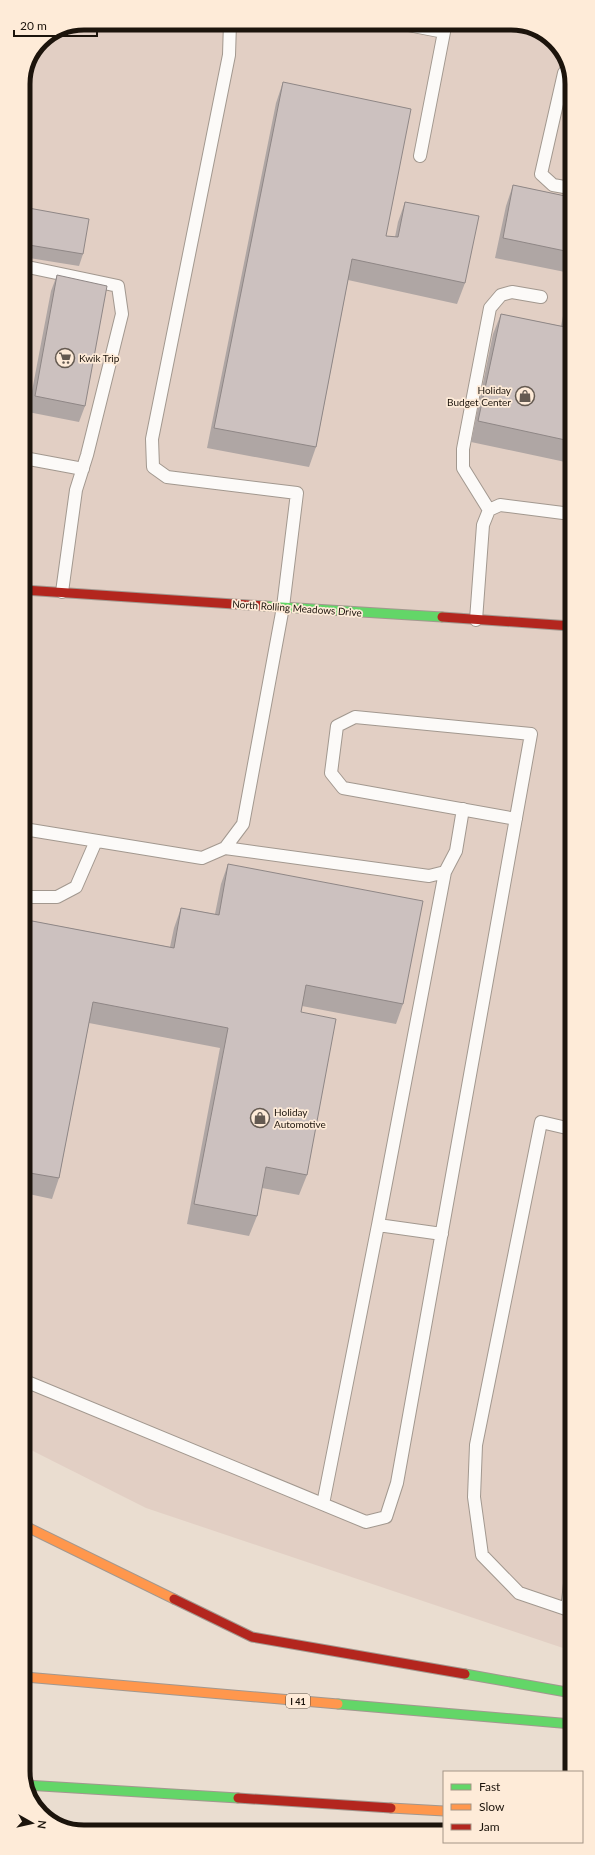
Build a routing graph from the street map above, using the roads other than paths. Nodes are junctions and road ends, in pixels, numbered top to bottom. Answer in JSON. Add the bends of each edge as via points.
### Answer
{"nodes":[{"id":1,"x":230,"y":30,"type":"edge"},
{"id":2,"x":434,"y":30,"type":"edge"},
{"id":3,"x":564,"y":73,"type":"edge"},
{"id":4,"x":420,"y":156,"type":"dead end"},
{"id":5,"x":565,"y":187,"type":"edge"},
{"id":6,"x":30,"y":267,"type":"edge"},
{"id":7,"x":541,"y":297,"type":"dead end"},
{"id":8,"x":30,"y":459,"type":"edge"},
{"id":9,"x":83,"y":469,"type":"junction"},
{"id":10,"x":489,"y":510,"type":"junction"},
{"id":11,"x":565,"y":513,"type":"edge"},
{"id":12,"x":30,"y":590,"type":"edge"},
{"id":13,"x":62,"y":592,"type":"junction"},
{"id":14,"x":283,"y":607,"type":"junction"},
{"id":15,"x":476,"y":620,"type":"junction"},
{"id":16,"x":565,"y":626,"type":"edge"},
{"id":17,"x":463,"y":809,"type":"junction"},
{"id":18,"x":516,"y":819,"type":"junction"},
{"id":19,"x":30,"y":830,"type":"edge"},
{"id":20,"x":96,"y":841,"type":"junction"},
{"id":21,"x":225,"y":848,"type":"junction"},
{"id":22,"x":445,"y":872,"type":"junction"},
{"id":23,"x":30,"y":897,"type":"edge"},
{"id":24,"x":565,"y":1128,"type":"edge"},
{"id":25,"x":378,"y":1225,"type":"junction"},
{"id":26,"x":442,"y":1234,"type":"junction"},
{"id":27,"x":30,"y":1383,"type":"edge"},
{"id":28,"x":323,"y":1504,"type":"junction"},
{"id":29,"x":30,"y":1528,"type":"edge"},
{"id":30,"x":565,"y":1608,"type":"edge"},
{"id":31,"x":30,"y":1677,"type":"edge"},
{"id":32,"x":565,"y":1692,"type":"edge"},
{"id":33,"x":565,"y":1723,"type":"edge"},
{"id":34,"x":32,"y":1784,"type":"edge"},
{"id":35,"x":443,"y":1811,"type":"edge"}],
"edges":[{"from":1,"to":14,"type":"lane","via":[[229,55],[152,439],[153,467],[167,477],[297,492]]},
{"from":2,"to":4,"type":"lane","via":[[444,32]]},
{"from":3,"to":5,"type":"lane","via":[[541,174],[553,185]]},
{"from":6,"to":9,"type":"lane","via":[[118,286],[122,314]]},
{"from":7,"to":10,"type":"lane","via":[[512,292],[501,295],[490,308],[463,449],[463,468]]},
{"from":8,"to":9,"type":"lane"},
{"from":9,"to":13,"type":"lane","via":[[76,490]]},
{"from":10,"to":11,"type":"lane","via":[[500,505]]},
{"from":10,"to":15,"type":"lane","via":[[483,525]]},
{"from":12,"to":13,"type":"main road","name":"North Rolling Meadows Drive"},
{"from":13,"to":14,"type":"main road","name":"North Rolling Meadows Drive"},
{"from":14,"to":15,"type":"main road","name":"North Rolling Meadows Drive"},
{"from":14,"to":21,"type":"lane","via":[[243,824]]},
{"from":15,"to":16,"type":"main road","name":"North Rolling Meadows Drive"},
{"from":17,"to":18,"type":"lane"},
{"from":17,"to":18,"type":"lane","via":[[343,788],[331,773],[337,726],[355,717],[531,734]]},
{"from":17,"to":22,"type":"lane","via":[[456,851]]},
{"from":18,"to":26,"type":"lane"},
{"from":19,"to":20,"type":"lane"},
{"from":20,"to":21,"type":"lane","via":[[202,858]]},
{"from":20,"to":23,"type":"lane","via":[[76,887],[57,897]]},
{"from":21,"to":22,"type":"lane","via":[[429,876]]},
{"from":22,"to":25,"type":"lane"},
{"from":24,"to":30,"type":"lane","via":[[541,1122],[476,1445],[474,1496],[482,1555],[519,1593]]},
{"from":25,"to":26,"type":"lane"},
{"from":25,"to":28,"type":"lane"},
{"from":26,"to":28,"type":"lane","via":[[397,1483],[386,1517],[366,1522]]},
{"from":27,"to":28,"type":"lane"},
{"from":29,"to":32,"type":"main road","via":[[252,1637]]},
{"from":31,"to":33,"type":"main road","number":"I 41"},
{"from":34,"to":35,"type":"main road"}]}
